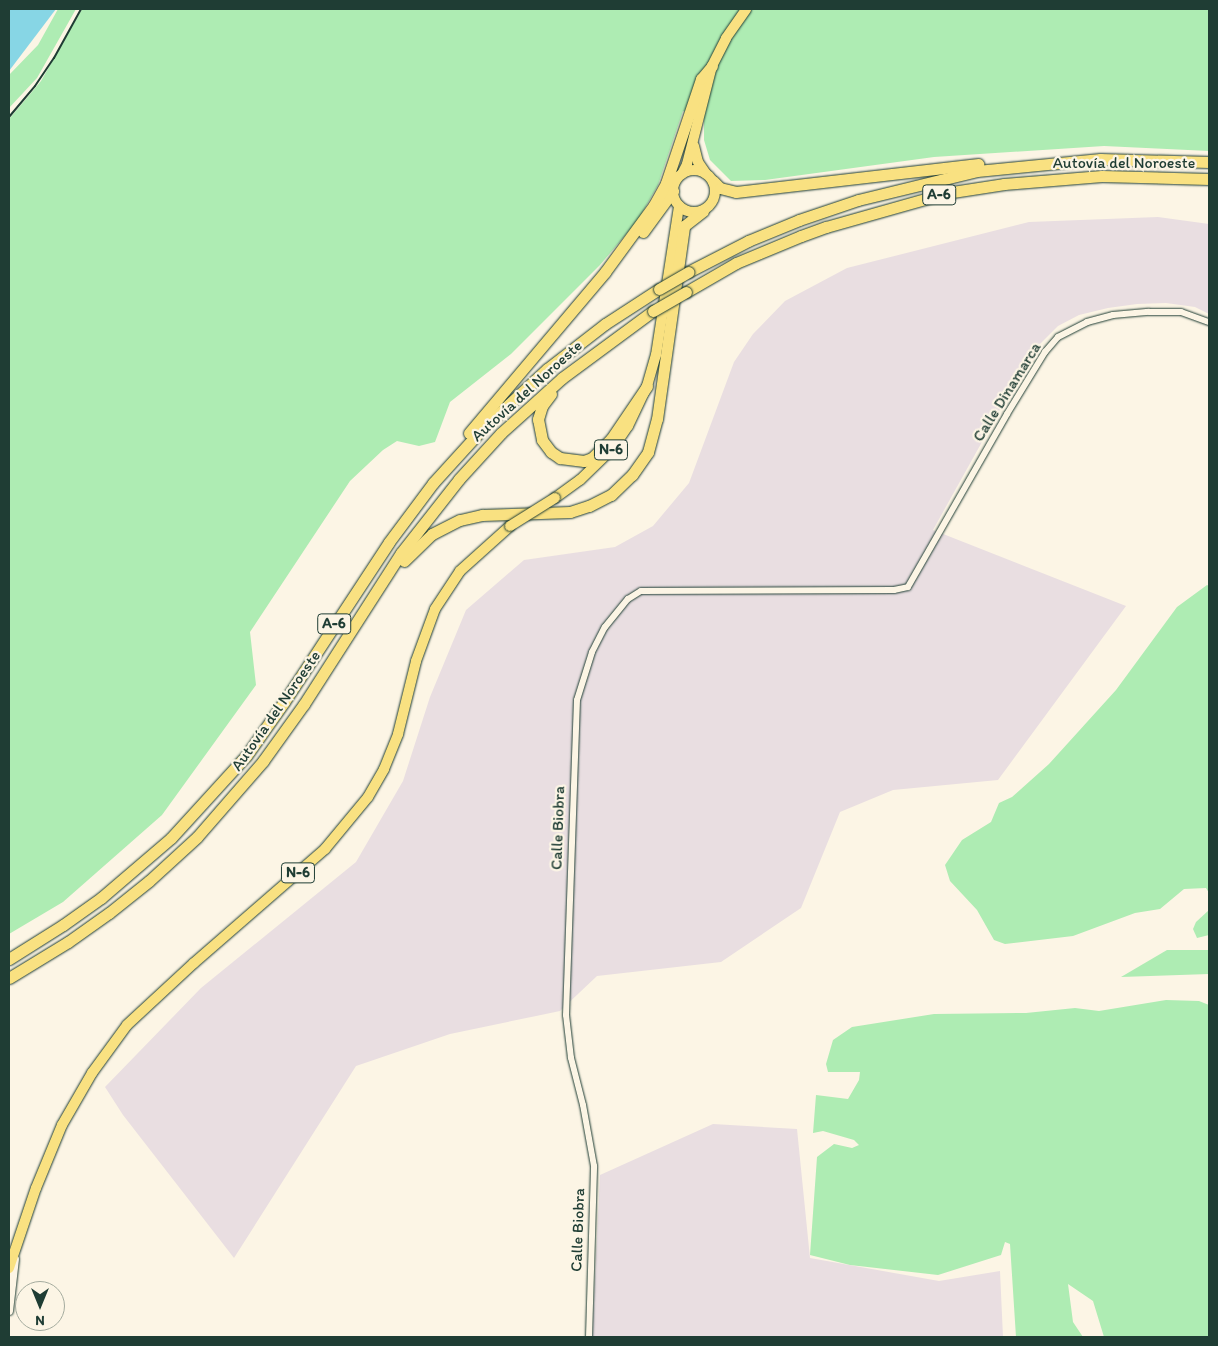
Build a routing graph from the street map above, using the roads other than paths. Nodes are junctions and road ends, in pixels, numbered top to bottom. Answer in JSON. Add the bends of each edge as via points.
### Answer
{"nodes":[{"id":1,"x":746,"y":9,"type":"edge"},
{"id":2,"x":712,"y":66,"type":"junction"},
{"id":3,"x":694,"y":140,"type":"junction"},
{"id":4,"x":1207,"y":162,"type":"edge"},
{"id":5,"x":682,"y":174,"type":"junction"},
{"id":6,"x":710,"y":178,"type":"junction"},
{"id":7,"x":1209,"y":179,"type":"edge"},
{"id":8,"x":673,"y":191,"type":"junction"},
{"id":9,"x":679,"y":206,"type":"junction"},
{"id":10,"x":698,"y":212,"type":"junction"},
{"id":11,"x":674,"y":248,"type":"junction"},
{"id":12,"x":605,"y":272,"type":"junction"},
{"id":13,"x":654,"y":314,"type":"junction"},
{"id":14,"x":1209,"y":322,"type":"edge"},
{"id":15,"x":647,"y":386,"type":"junction"},
{"id":16,"x":894,"y":590,"type":"joint"},
{"id":17,"x":313,"y":656,"type":"junction"},
{"id":18,"x":304,"y":704,"type":"junction"},
{"id":19,"x":9,"y":958,"type":"edge"},
{"id":20,"x":9,"y":978,"type":"edge"},
{"id":21,"x":15,"y":1252,"type":"junction"},
{"id":22,"x":9,"y":1268,"type":"edge"},
{"id":23,"x":9,"y":1294,"type":"edge"},
{"id":24,"x":9,"y":1305,"type":"edge"},
{"id":25,"x":589,"y":1337,"type":"edge"}],
"edges":[{"from":1,"to":2,"type":"highway"},
{"from":2,"to":3,"type":"highway"},
{"from":2,"to":12,"type":"highway","via":[[701,79],[666,183],[654,205]]},
{"from":3,"to":5,"type":"highway"},
{"from":3,"to":6,"type":"highway","via":[[695,154]]},
{"from":4,"to":6,"type":"highway","via":[[1176,156],[1125,154],[1055,157],[736,192],[720,188]]},
{"from":4,"to":17,"type":"highway","name":"Autovía del Noroeste","number":"A-6","bridge":true,"via":[[1074,160],[942,178],[858,200],[799,220],[748,241],[688,272],[578,343],[483,428],[433,483],[389,542]]},
{"from":5,"to":6,"type":"highway","via":[[692,170]]},
{"from":5,"to":8,"type":"highway"},
{"from":6,"to":10,"type":"highway","number":"N-6","via":[[714,198]]},
{"from":7,"to":13,"type":"highway","name":"Autovía del Noroeste","number":"A-6","bridge":true,"via":[[1052,178],[946,193],[826,227],[777,246],[736,263]]},
{"from":8,"to":9,"type":"highway","number":"N-6"},
{"from":8,"to":12,"type":"highway","via":[[646,229]]},
{"from":9,"to":10,"type":"highway"},
{"from":9,"to":11,"type":"highway","number":"N-6"},
{"from":10,"to":11,"type":"highway","number":"N-6","via":[[680,226]]},
{"from":10,"to":18,"type":"highway","via":[[684,226],[657,419],[648,452],[632,476],[611,496],[589,506],[554,514],[476,516],[449,524],[432,534],[398,568],[322,684]]},
{"from":11,"to":15,"type":"highway","number":"N-6","via":[[656,355]]},
{"from":12,"to":17,"type":"highway","via":[[400,516],[332,619]]},
{"from":13,"to":15,"type":"highway","via":[[549,396],[538,419],[542,440],[560,458],[575,461],[592,458],[622,425]]},
{"from":13,"to":18,"type":"highway","name":"Autovía del Noroeste","number":"A-6","via":[[562,378],[501,433],[459,479],[402,553]]},
{"from":14,"to":16,"type":"street","name":"Calle Dinamarca","via":[[1180,312],[1140,312],[1088,322],[1058,337],[1045,352],[1007,414],[914,579],[908,586]]},
{"from":15,"to":21,"type":"highway","number":"N-6","bridge":true,"via":[[628,426],[613,448],[580,480],[510,526],[460,571],[434,609],[416,661],[398,734],[368,797],[325,849],[127,1025],[92,1073],[62,1125],[36,1188]]},
{"from":16,"to":25,"type":"street","name":"Calle Biobra","via":[[641,591],[614,614],[592,652],[576,709],[566,1015],[571,1058],[594,1166]]},
{"from":17,"to":19,"type":"highway","name":"Autovía del Noroeste","number":"A-6","via":[[246,756],[172,838],[63,926]]},
{"from":18,"to":20,"type":"highway","name":"Autovía del Noroeste","number":"A-6","via":[[263,761],[219,813],[174,858],[109,913]]},
{"from":21,"to":22,"type":"highway","number":"N-6"},
{"from":21,"to":24,"type":"street"},
{"from":23,"to":24,"type":"street"}]}
